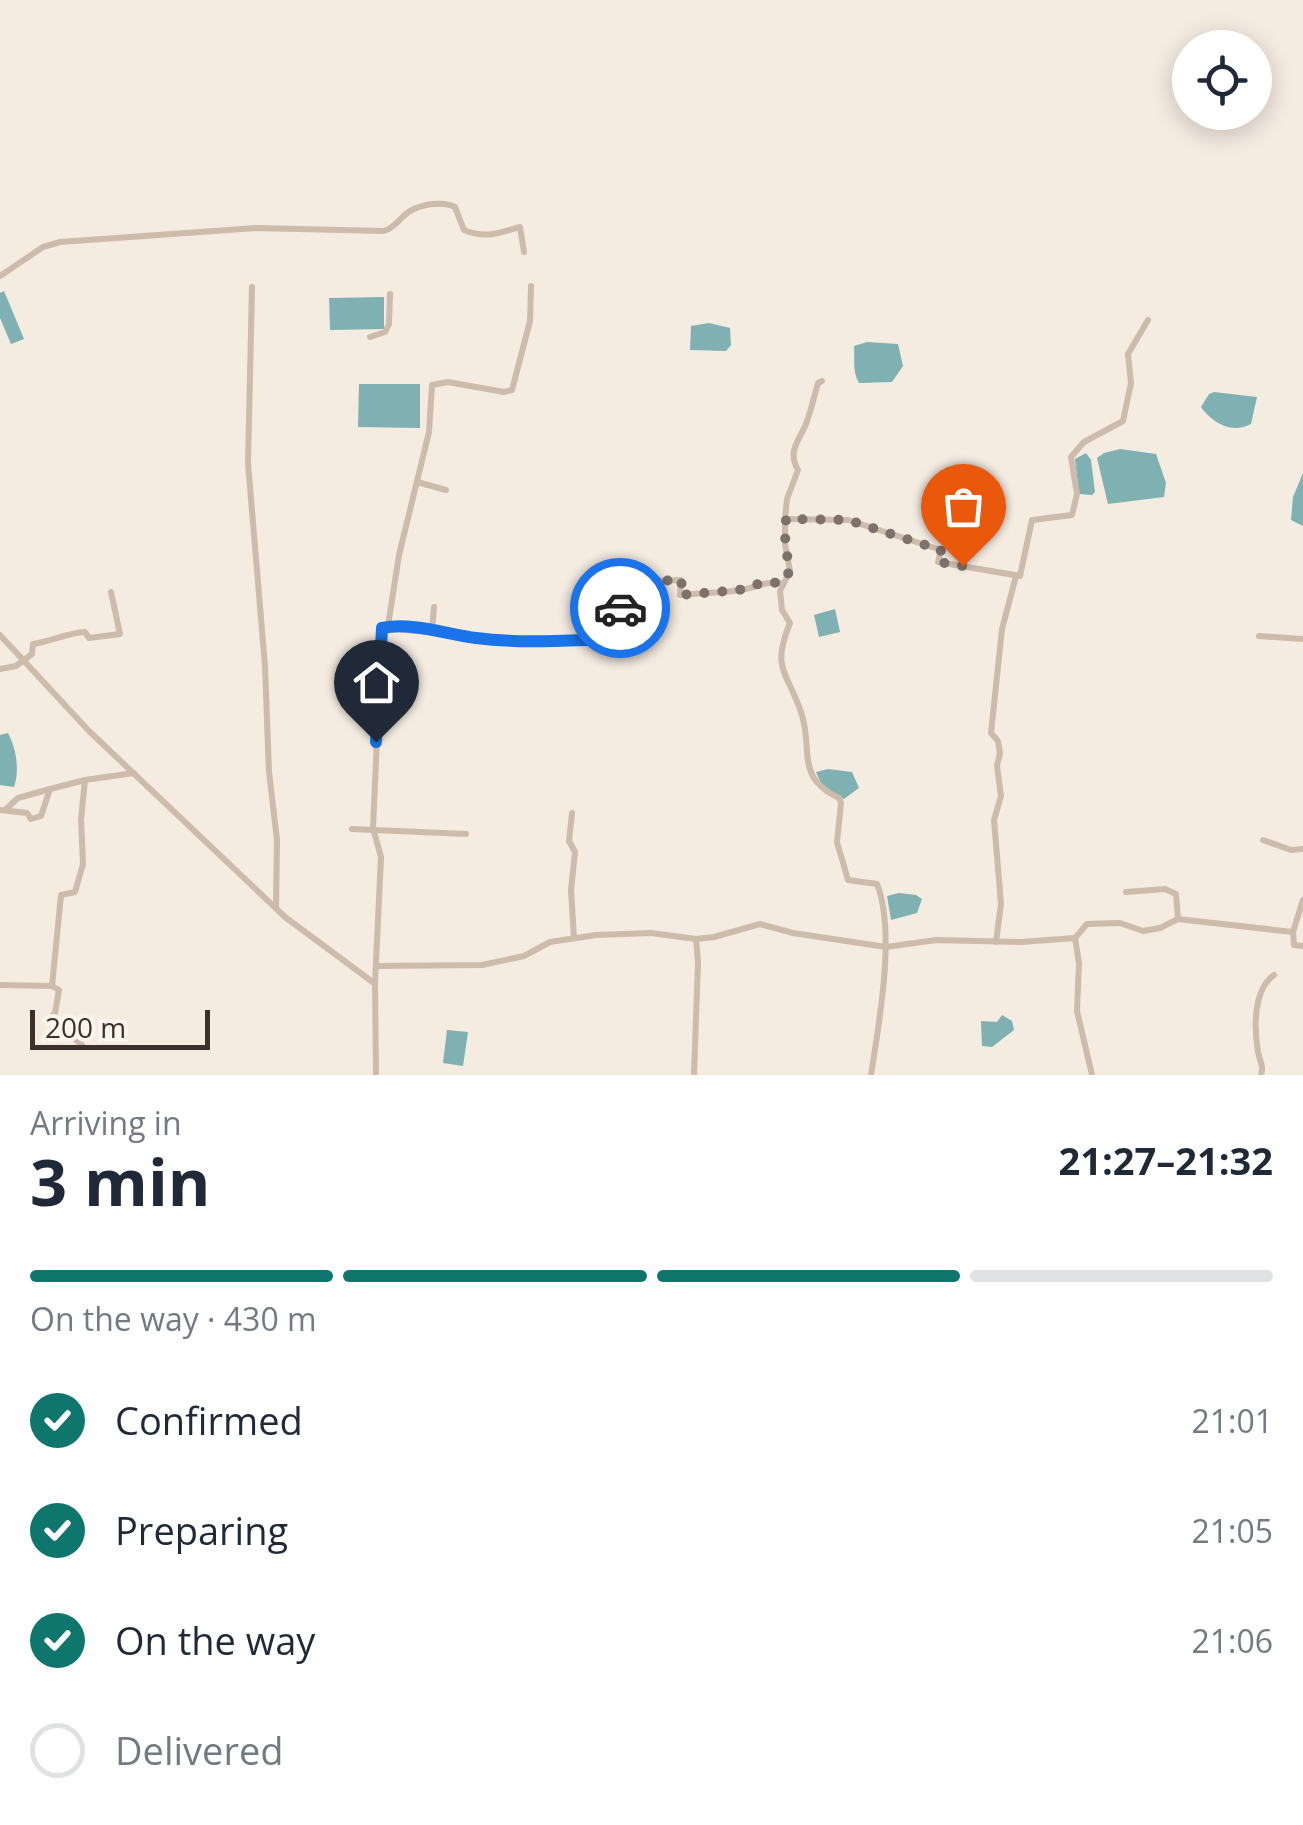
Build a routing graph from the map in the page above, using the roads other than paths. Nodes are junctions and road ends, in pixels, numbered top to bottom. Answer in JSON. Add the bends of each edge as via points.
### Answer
{"nodes":[{"id":1,"x":524,"y":252,"type":"dead end"},
{"id":2,"x":0,"y":276,"type":"edge"},
{"id":3,"x":531,"y":286,"type":"dead end"},
{"id":4,"x":252,"y":287,"type":"dead end"},
{"id":5,"x":390,"y":294,"type":"dead end"},
{"id":6,"x":1148,"y":320,"type":"dead end"},
{"id":7,"x":370,"y":337,"type":"dead end"},
{"id":8,"x":822,"y":381,"type":"dead end"},
{"id":9,"x":417,"y":482,"type":"junction"},
{"id":10,"x":446,"y":490,"type":"dead end"},
{"id":11,"x":786,"y":519,"type":"junction"},
{"id":12,"x":1016,"y":576,"type":"junction"},
{"id":13,"x":781,"y":583,"type":"junction"},
{"id":14,"x":111,"y":592,"type":"dead end"},
{"id":15,"x":434,"y":607,"type":"dead end"},
{"id":16,"x":388,"y":626,"type":"junction"},
{"id":17,"x":432,"y":630,"type":"junction"},
{"id":18,"x":0,"y":635,"type":"edge"},
{"id":19,"x":1259,"y":636,"type":"dead end"},
{"id":20,"x":1303,"y":639,"type":"edge"},
{"id":21,"x":22,"y":659,"type":"junction"},
{"id":22,"x":0,"y":669,"type":"edge"},
{"id":23,"x":134,"y":774,"type":"junction"},
{"id":24,"x":84,"y":780,"type":"junction"},
{"id":25,"x":50,"y":788,"type":"junction"},
{"id":26,"x":3,"y":810,"type":"edge"},
{"id":27,"x":572,"y":813,"type":"dead end"},
{"id":28,"x":352,"y":828,"type":"dead end"},
{"id":29,"x":374,"y":828,"type":"junction"},
{"id":30,"x":466,"y":834,"type":"dead end"},
{"id":31,"x":1264,"y":840,"type":"dead end"},
{"id":32,"x":1303,"y":849,"type":"edge"},
{"id":33,"x":1126,"y":892,"type":"dead end"},
{"id":34,"x":1303,"y":900,"type":"edge"},
{"id":35,"x":276,"y":908,"type":"junction"},
{"id":36,"x":1178,"y":920,"type":"junction"},
{"id":37,"x":1294,"y":932,"type":"junction"},
{"id":38,"x":574,"y":938,"type":"junction"},
{"id":39,"x":1075,"y":938,"type":"junction"},
{"id":40,"x":696,"y":939,"type":"junction"},
{"id":41,"x":996,"y":942,"type":"junction"},
{"id":42,"x":1303,"y":946,"type":"edge"},
{"id":43,"x":886,"y":947,"type":"junction"},
{"id":44,"x":376,"y":966,"type":"junction"},
{"id":45,"x":1274,"y":975,"type":"dead end"},
{"id":46,"x":375,"y":983,"type":"junction"},
{"id":47,"x":0,"y":984,"type":"edge"},
{"id":48,"x":52,"y":986,"type":"junction"},
{"id":49,"x":82,"y":1045,"type":"dead end"},
{"id":50,"x":376,"y":1075,"type":"edge"},
{"id":51,"x":694,"y":1075,"type":"edge"},
{"id":52,"x":871,"y":1075,"type":"edge"},
{"id":53,"x":1092,"y":1075,"type":"edge"},
{"id":54,"x":1260,"y":1075,"type":"edge"}],
"edges":[{"from":1,"to":2,"type":"street","via":[[520,226],[486,236],[471,233],[447,203],[412,210],[384,232],[256,228],[60,242],[42,246]]},
{"from":3,"to":9,"type":"street","via":[[530,321],[512,390],[432,384],[430,432]]},
{"from":4,"to":35,"type":"street","via":[[248,463],[277,840]]},
{"from":5,"to":7,"type":"street","via":[[389,324]]},
{"from":6,"to":12,"type":"street","via":[[1128,354],[1131,384],[1123,421],[1071,457],[1077,494],[1072,515],[1032,520],[1022,574]]},
{"from":8,"to":11,"type":"street","via":[[794,447],[798,470]]},
{"from":9,"to":10,"type":"street"},
{"from":9,"to":16,"type":"street"},
{"from":11,"to":12,"type":"street","via":[[848,520],[941,550],[938,562]]},
{"from":11,"to":13,"type":"street","via":[[790,571]]},
{"from":12,"to":41,"type":"street","via":[[1002,629],[990,733],[1000,753],[994,820],[1002,904]]},
{"from":13,"to":17,"type":"street","via":[[680,595],[682,580],[625,582],[618,639],[526,641]]},
{"from":13,"to":43,"type":"street","via":[[790,624],[780,656],[804,723],[805,760],[821,789],[839,798],[836,842],[848,880],[878,884]]},
{"from":14,"to":21,"type":"street","via":[[120,634],[73,633],[34,644]]},
{"from":15,"to":17,"type":"street"},
{"from":16,"to":17,"type":"street"},
{"from":16,"to":29,"type":"street","via":[[382,628]]},
{"from":18,"to":21,"type":"street"},
{"from":19,"to":20,"type":"street"},
{"from":21,"to":22,"type":"street"},
{"from":21,"to":23,"type":"street"},
{"from":23,"to":24,"type":"street"},
{"from":23,"to":35,"type":"street"},
{"from":24,"to":25,"type":"street"},
{"from":24,"to":48,"type":"street","via":[[84,864],[75,892],[61,896]]},
{"from":25,"to":26,"type":"street"},
{"from":25,"to":26,"type":"street","via":[[41,816]]},
{"from":27,"to":38,"type":"street"},
{"from":28,"to":29,"type":"street"},
{"from":29,"to":30,"type":"street"},
{"from":29,"to":44,"type":"street","via":[[381,857]]},
{"from":31,"to":32,"type":"street"},
{"from":33,"to":36,"type":"street","via":[[1176,894]]},
{"from":34,"to":37,"type":"street"},
{"from":35,"to":46,"type":"street"},
{"from":36,"to":37,"type":"street"},
{"from":36,"to":39,"type":"street","via":[[1143,931],[1120,923],[1087,924]]},
{"from":37,"to":42,"type":"street","via":[[1294,945]]},
{"from":38,"to":40,"type":"street","via":[[634,933]]},
{"from":38,"to":44,"type":"street","via":[[482,965]]},
{"from":39,"to":41,"type":"street"},
{"from":39,"to":53,"type":"street","via":[[1077,1011]]},
{"from":40,"to":43,"type":"street","via":[[768,924]]},
{"from":40,"to":51,"type":"street"},
{"from":41,"to":43,"type":"street"},
{"from":43,"to":52,"type":"street"},
{"from":44,"to":46,"type":"street"},
{"from":45,"to":54,"type":"street","via":[[1258,998]]},
{"from":46,"to":50,"type":"street"},
{"from":47,"to":48,"type":"street"},
{"from":48,"to":49,"type":"street","via":[[59,990],[50,1018]]}]}
